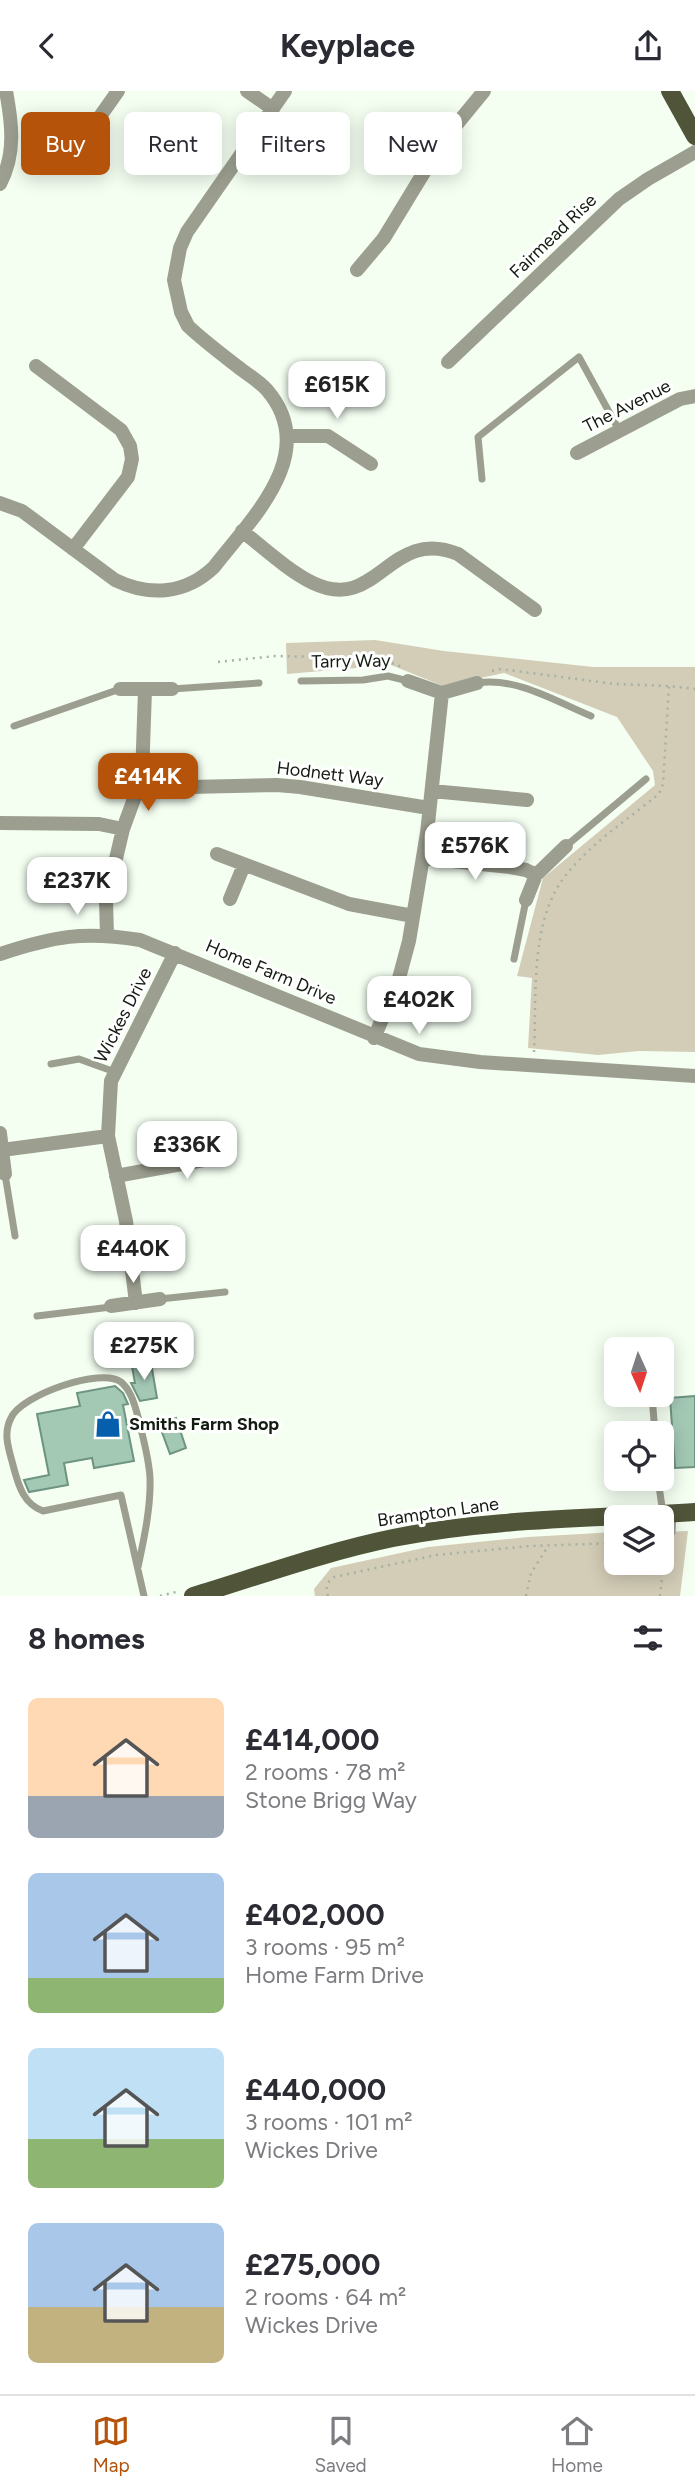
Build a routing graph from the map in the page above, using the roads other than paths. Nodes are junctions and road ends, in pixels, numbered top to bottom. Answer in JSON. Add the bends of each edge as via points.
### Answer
{"nodes":[{"id":1,"x":6,"y":91,"type":"edge"},
{"id":2,"x":118,"y":91,"type":"edge"},
{"id":3,"x":247,"y":91,"type":"edge"},
{"id":4,"x":285,"y":91,"type":"edge"},
{"id":5,"x":484,"y":91,"type":"edge"},
{"id":6,"x":670,"y":91,"type":"edge"},
{"id":7,"x":273,"y":109,"type":"junction"},
{"id":8,"x":103,"y":112,"type":"edge"},
{"id":9,"x":695,"y":136,"type":"edge"},
{"id":10,"x":695,"y":152,"type":"edge"},
{"id":11,"x":0,"y":184,"type":"edge"},
{"id":12,"x":357,"y":270,"type":"dead end"},
{"id":13,"x":448,"y":362,"type":"dead end"},
{"id":14,"x":36,"y":366,"type":"dead end"},
{"id":15,"x":695,"y":396,"type":"edge"},
{"id":16,"x":619,"y":430,"type":"junction"},
{"id":17,"x":287,"y":436,"type":"junction"},
{"id":18,"x":577,"y":453,"type":"dead end"},
{"id":19,"x":371,"y":464,"type":"dead end"},
{"id":20,"x":482,"y":479,"type":"dead end"},
{"id":21,"x":0,"y":503,"type":"edge"},
{"id":22,"x":242,"y":531,"type":"junction"},
{"id":23,"x":73,"y":549,"type":"junction"},
{"id":24,"x":535,"y":610,"type":"dead end"},
{"id":25,"x":410,"y":676,"type":"joint"},
{"id":26,"x":301,"y":681,"type":"dead end"},
{"id":27,"x":259,"y":683,"type":"dead end"},
{"id":28,"x":477,"y":683,"type":"joint"},
{"id":29,"x":120,"y":689,"type":"joint"},
{"id":30,"x":172,"y":689,"type":"joint"},
{"id":31,"x":145,"y":690,"type":"junction"},
{"id":32,"x":442,"y":693,"type":"junction"},
{"id":33,"x":590,"y":716,"type":"dead end"},
{"id":34,"x":14,"y":726,"type":"dead end"},
{"id":35,"x":142,"y":777,"type":"junction"},
{"id":36,"x":646,"y":779,"type":"dead end"},
{"id":37,"x":432,"y":791,"type":"junction"},
{"id":38,"x":527,"y":800,"type":"dead end"},
{"id":39,"x":429,"y":808,"type":"junction"},
{"id":40,"x":0,"y":823,"type":"edge"},
{"id":41,"x":123,"y":829,"type":"junction"},
{"id":42,"x":566,"y":846,"type":"joint"},
{"id":43,"x":218,"y":854,"type":"dead end"},
{"id":44,"x":423,"y":857,"type":"junction"},
{"id":45,"x":244,"y":865,"type":"junction"},
{"id":46,"x":536,"y":875,"type":"junction"},
{"id":47,"x":230,"y":899,"type":"dead end"},
{"id":48,"x":526,"y":900,"type":"joint"},
{"id":49,"x":413,"y":916,"type":"junction"},
{"id":50,"x":107,"y":935,"type":"junction"},
{"id":51,"x":175,"y":953,"type":"junction"},
{"id":52,"x":0,"y":954,"type":"edge"},
{"id":53,"x":514,"y":959,"type":"dead end"},
{"id":54,"x":374,"y":1038,"type":"junction"},
{"id":55,"x":51,"y":1064,"type":"dead end"},
{"id":56,"x":116,"y":1072,"type":"junction"},
{"id":57,"x":695,"y":1076,"type":"edge"},
{"id":58,"x":0,"y":1133,"type":"edge"},
{"id":59,"x":108,"y":1136,"type":"junction"},
{"id":60,"x":211,"y":1138,"type":"dead end"},
{"id":61,"x":2,"y":1150,"type":"junction"},
{"id":62,"x":5,"y":1174,"type":"joint"},
{"id":63,"x":116,"y":1176,"type":"junction"},
{"id":64,"x":15,"y":1235,"type":"dead end"},
{"id":65,"x":225,"y":1292,"type":"dead end"},
{"id":66,"x":160,"y":1299,"type":"joint"},
{"id":67,"x":136,"y":1303,"type":"junction"},
{"id":68,"x":111,"y":1306,"type":"joint"},
{"id":69,"x":37,"y":1316,"type":"dead end"},
{"id":70,"x":695,"y":1512,"type":"edge"},
{"id":71,"x":674,"y":1521,"type":"edge"},
{"id":72,"x":604,"y":1523,"type":"edge"},
{"id":73,"x":138,"y":1567,"type":"junction"},
{"id":74,"x":144,"y":1596,"type":"edge"},
{"id":75,"x":193,"y":1596,"type":"edge"}],
"edges":[{"from":1,"to":11,"type":"street","via":[[12,134],[7,171]]},
{"from":2,"to":8,"type":"street"},
{"from":3,"to":7,"type":"street"},
{"from":4,"to":7,"type":"street"},
{"from":5,"to":12,"type":"street","via":[[443,141],[384,239]]},
{"from":6,"to":9,"type":"main road"},
{"from":7,"to":17,"type":"street","via":[[187,232],[174,280],[188,325],[266,389]]},
{"from":10,"to":13,"type":"street","name":"Fairmead Rise","via":[[619,199]]},
{"from":14,"to":23,"type":"street","via":[[121,430],[130,446],[128,477]]},
{"from":15,"to":16,"type":"street","name":"The Avenue"},
{"from":16,"to":18,"type":"street","name":"The Avenue"},
{"from":16,"to":20,"type":"lane","via":[[579,357],[478,437]]},
{"from":17,"to":19,"type":"street","via":[[328,436]]},
{"from":17,"to":22,"type":"street","via":[[285,463],[278,479]]},
{"from":21,"to":23,"type":"street","via":[[22,511]]},
{"from":22,"to":23,"type":"street","via":[[202,578],[160,591],[127,586]]},
{"from":22,"to":24,"type":"street","via":[[313,583],[342,589],[372,580],[407,553],[446,549]]},
{"from":25,"to":26,"type":"lane","name":"Tarry Way"},
{"from":25,"to":32,"type":"street","name":"Tarry Way"},
{"from":27,"to":30,"type":"lane"},
{"from":28,"to":32,"type":"street"},
{"from":28,"to":33,"type":"lane","via":[[515,684]]},
{"from":29,"to":31,"type":"street"},
{"from":29,"to":34,"type":"lane"},
{"from":30,"to":31,"type":"street"},
{"from":31,"to":35,"type":"street"},
{"from":32,"to":37,"type":"street"},
{"from":35,"to":39,"type":"street","name":"Hodnett Way","via":[[189,787],[300,787]]},
{"from":35,"to":41,"type":"street"},
{"from":36,"to":42,"type":"lane"},
{"from":37,"to":38,"type":"street"},
{"from":37,"to":39,"type":"street"},
{"from":39,"to":44,"type":"street"},
{"from":40,"to":41,"type":"street","via":[[99,824]]},
{"from":41,"to":50,"type":"street","via":[[106,901]]},
{"from":42,"to":46,"type":"street"},
{"from":43,"to":45,"type":"street"},
{"from":44,"to":46,"type":"street","via":[[510,867]]},
{"from":44,"to":49,"type":"street"},
{"from":45,"to":47,"type":"street"},
{"from":45,"to":49,"type":"street","via":[[349,904]]},
{"from":46,"to":48,"type":"street"},
{"from":48,"to":53,"type":"lane"},
{"from":49,"to":54,"type":"street","via":[[398,982]]},
{"from":50,"to":51,"type":"street","name":"Home Farm Drive","via":[[140,940]]},
{"from":50,"to":52,"type":"street","name":"Home Farm Drive","via":[[74,935]]},
{"from":51,"to":54,"type":"street","name":"Home Farm Drive"},
{"from":51,"to":56,"type":"street","name":"Wickes Drive"},
{"from":54,"to":57,"type":"street","name":"Home Farm Drive","via":[[419,1054],[480,1062]]},
{"from":55,"to":56,"type":"lane","via":[[79,1059]]},
{"from":56,"to":59,"type":"street","name":"Wickes Drive","via":[[111,1081]]},
{"from":58,"to":61,"type":"street"},
{"from":59,"to":61,"type":"street"},
{"from":59,"to":63,"type":"street","name":"Wickes Drive"},
{"from":60,"to":63,"type":"street","via":[[209,1159]]},
{"from":61,"to":62,"type":"street"},
{"from":62,"to":64,"type":"lane"},
{"from":63,"to":67,"type":"street","name":"Wickes Drive"},
{"from":65,"to":66,"type":"lane"},
{"from":66,"to":67,"type":"street"},
{"from":67,"to":68,"type":"street"},
{"from":68,"to":69,"type":"lane"},
{"from":70,"to":71,"type":"main road","name":"Brampton Lane"},
{"from":72,"to":75,"type":"main road","name":"Brampton Lane","via":[[503,1524],[395,1538]]},
{"from":73,"to":73,"type":"lane","via":[[121,1495],[43,1511],[23,1495],[6,1432],[21,1404],[50,1390],[101,1379],[120,1381],[129,1392],[150,1478]]},
{"from":73,"to":74,"type":"lane"}]}
